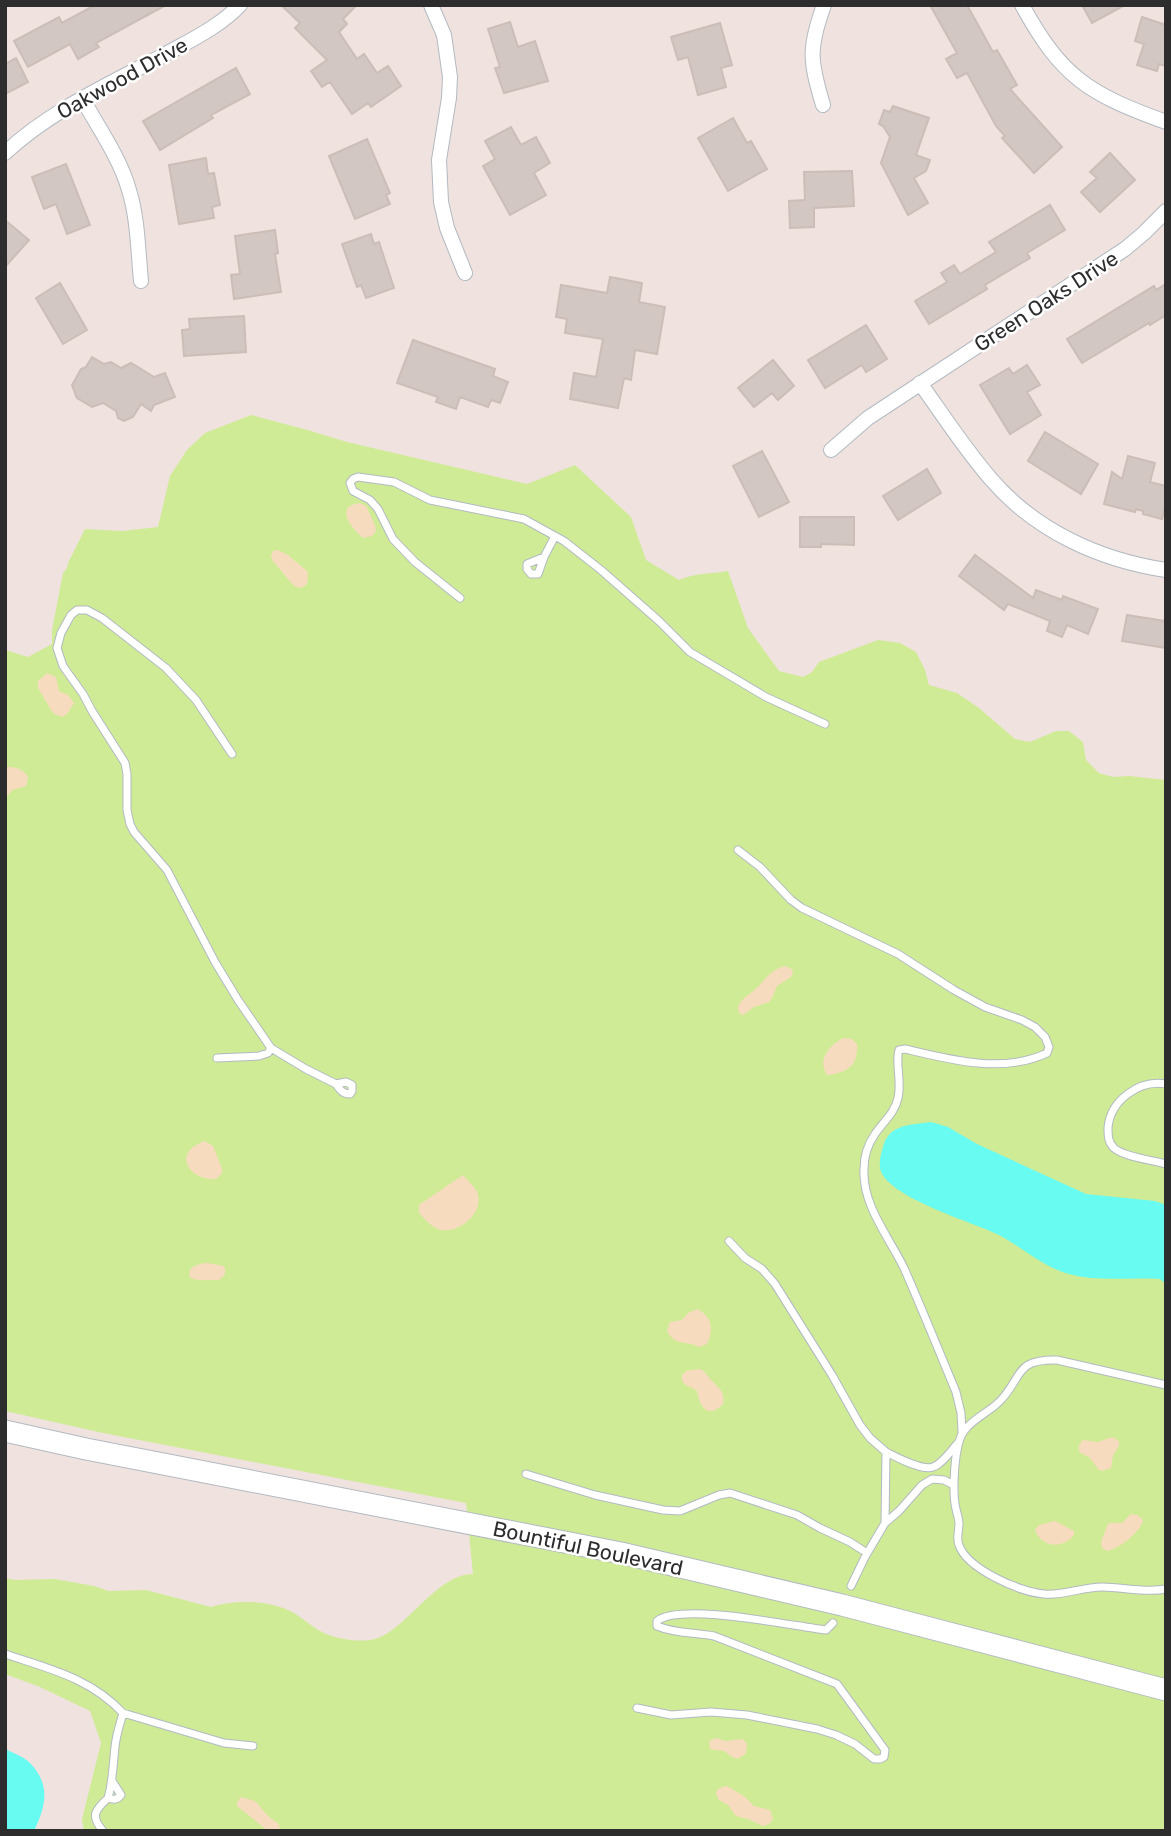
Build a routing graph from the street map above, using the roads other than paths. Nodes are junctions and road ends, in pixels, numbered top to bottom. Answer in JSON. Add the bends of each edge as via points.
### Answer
{"nodes":[{"id":1,"x":240,"y":5,"type":"edge"},
{"id":2,"x":431,"y":5,"type":"edge"},
{"id":3,"x":824,"y":5,"type":"edge"},
{"id":4,"x":1022,"y":5,"type":"edge"},
{"id":5,"x":82,"y":98,"type":"junction"},
{"id":6,"x":823,"y":105,"type":"dead end"},
{"id":7,"x":1166,"y":122,"type":"edge"},
{"id":8,"x":5,"y":153,"type":"edge"},
{"id":9,"x":1166,"y":211,"type":"edge"},
{"id":10,"x":465,"y":273,"type":"dead end"},
{"id":11,"x":141,"y":281,"type":"dead end"},
{"id":12,"x":920,"y":383,"type":"junction"},
{"id":13,"x":831,"y":450,"type":"dead end"},
{"id":14,"x":555,"y":536,"type":"junction"},
{"id":15,"x":544,"y":556,"type":"dead end"},
{"id":16,"x":1166,"y":570,"type":"edge"},
{"id":17,"x":460,"y":598,"type":"dead end"},
{"id":18,"x":825,"y":724,"type":"dead end"},
{"id":19,"x":232,"y":754,"type":"dead end"},
{"id":20,"x":738,"y":850,"type":"dead end"},
{"id":21,"x":271,"y":1048,"type":"junction"},
{"id":22,"x":216,"y":1058,"type":"dead end"},
{"id":23,"x":336,"y":1084,"type":"dead end"},
{"id":24,"x":1166,"y":1084,"type":"edge"},
{"id":25,"x":1166,"y":1164,"type":"edge"},
{"id":26,"x":729,"y":1241,"type":"dead end"},
{"id":27,"x":1166,"y":1385,"type":"edge"},
{"id":28,"x":5,"y":1431,"type":"edge"},
{"id":29,"x":962,"y":1432,"type":"junction"},
{"id":30,"x":957,"y":1443,"type":"junction"},
{"id":31,"x":886,"y":1452,"type":"junction"},
{"id":32,"x":526,"y":1474,"type":"dead end"},
{"id":33,"x":954,"y":1485,"type":"junction"},
{"id":34,"x":885,"y":1523,"type":"junction"},
{"id":35,"x":867,"y":1553,"type":"junction"},
{"id":36,"x":851,"y":1586,"type":"dead end"},
{"id":37,"x":1166,"y":1589,"type":"edge"},
{"id":38,"x":833,"y":1623,"type":"dead end"},
{"id":39,"x":5,"y":1654,"type":"edge"},
{"id":40,"x":1166,"y":1690,"type":"edge"},
{"id":41,"x":637,"y":1708,"type":"dead end"},
{"id":42,"x":123,"y":1713,"type":"junction"},
{"id":43,"x":253,"y":1746,"type":"dead end"},
{"id":44,"x":112,"y":1781,"type":"junction"},
{"id":45,"x":108,"y":1798,"type":"junction"},
{"id":46,"x":103,"y":1831,"type":"edge"}],
"edges":[{"from":1,"to":5,"type":"street","name":"Oakwood Drive","via":[[198,36]]},
{"from":2,"to":10,"type":"street","via":[[444,35],[450,77],[439,160],[441,202]]},
{"from":3,"to":6,"type":"street","via":[[811,62]]},
{"from":4,"to":7,"type":"street","via":[[1048,49],[1076,78],[1107,99]]},
{"from":5,"to":8,"type":"street","name":"Oakwood Drive"},
{"from":5,"to":11,"type":"street","via":[[130,191]]},
{"from":9,"to":12,"type":"street","name":"Green Oaks Drive","via":[[1115,256]]},
{"from":12,"to":13,"type":"street","name":"Green Oaks Drive"},
{"from":12,"to":16,"type":"street","via":[[992,480],[1038,521],[1113,559]]},
{"from":14,"to":15,"type":"lane"},
{"from":14,"to":17,"type":"lane","via":[[524,519],[430,500],[394,482],[353,479],[353,491],[370,500],[393,539]]},
{"from":14,"to":18,"type":"lane","via":[[601,570],[690,652],[766,697]]},
{"from":19,"to":21,"type":"lane","via":[[196,700],[166,668],[102,618],[87,610],[71,615],[57,648],[63,666],[125,762],[130,824],[167,870],[215,962]]},
{"from":20,"to":29,"type":"lane","via":[[802,908],[898,954],[985,1007],[1035,1027],[1049,1047],[1037,1058],[1009,1064],[899,1050],[898,1099],[867,1149],[865,1191],[956,1392]]},
{"from":21,"to":22,"type":"lane","via":[[258,1056]]},
{"from":21,"to":23,"type":"lane"},
{"from":24,"to":25,"type":"lane","via":[[1145,1085],[1120,1099],[1109,1120],[1108,1138],[1115,1149]]},
{"from":26,"to":31,"type":"lane","via":[[775,1284],[860,1424]]},
{"from":27,"to":29,"type":"lane","via":[[1041,1360],[1019,1372],[1002,1399]]},
{"from":28,"to":40,"type":"main road","name":"Bountiful Boulevard","via":[[621,1553]]},
{"from":29,"to":30,"type":"lane"},
{"from":30,"to":31,"type":"lane","via":[[933,1468]]},
{"from":30,"to":33,"type":"lane"},
{"from":31,"to":34,"type":"lane"},
{"from":32,"to":35,"type":"lane","via":[[663,1510],[680,1511],[730,1493],[797,1515]]},
{"from":33,"to":34,"type":"lane","via":[[932,1479]]},
{"from":33,"to":37,"type":"lane","via":[[958,1545],[989,1575],[1015,1588],[1044,1594],[1087,1588]]},
{"from":34,"to":35,"type":"lane"},
{"from":35,"to":36,"type":"lane"},
{"from":38,"to":41,"type":"lane","via":[[826,1630],[718,1614],[661,1617],[657,1626],[714,1636],[837,1685],[885,1750],[880,1759],[836,1735],[747,1715],[671,1715]]},
{"from":39,"to":42,"type":"lane","via":[[78,1679]]},
{"from":42,"to":43,"type":"lane","via":[[224,1743]]},
{"from":42,"to":44,"type":"lane"},
{"from":44,"to":45,"type":"lane"},
{"from":44,"to":45,"type":"lane","via":[[121,1795]]},
{"from":45,"to":46,"type":"lane","via":[[96,1810]]}]}
